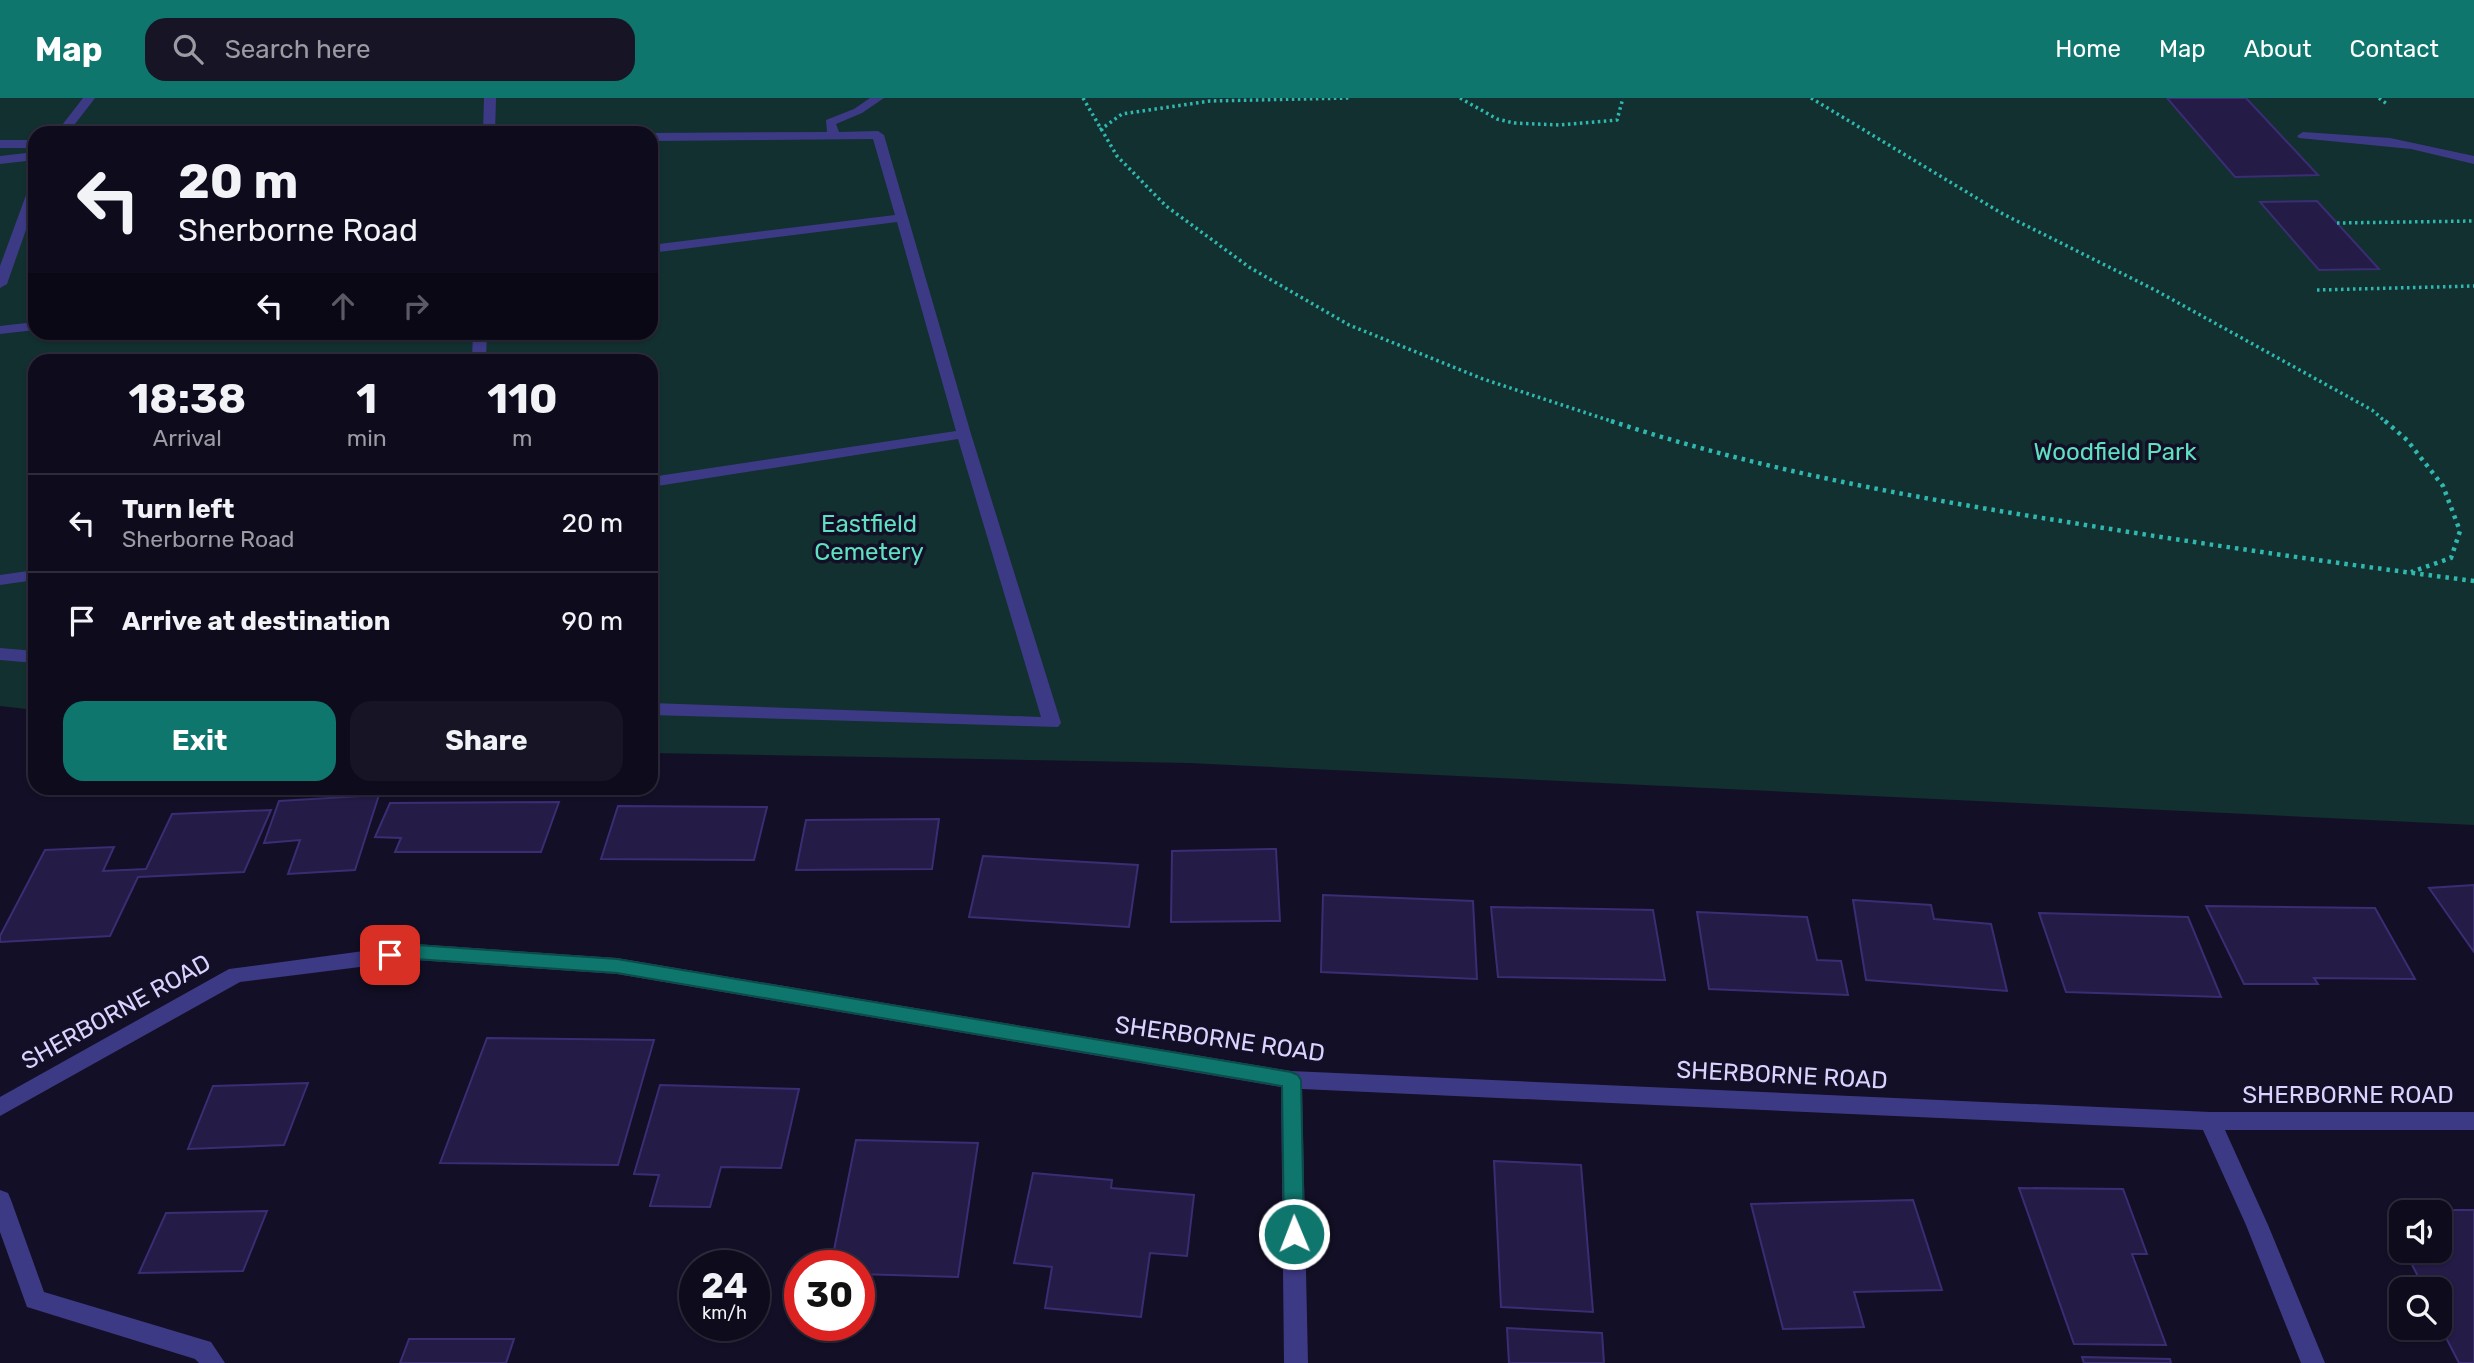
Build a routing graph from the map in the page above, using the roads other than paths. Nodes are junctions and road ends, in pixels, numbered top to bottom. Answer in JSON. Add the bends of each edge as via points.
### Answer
{"nodes":[{"id":1,"x":89,"y":98,"type":"edge"},
{"id":2,"x":490,"y":98,"type":"edge"},
{"id":3,"x":878,"y":98,"type":"edge"},
{"id":4,"x":67,"y":126,"type":"edge"},
{"id":5,"x":489,"y":126,"type":"edge"},
{"id":6,"x":834,"y":135,"type":"junction"},
{"id":7,"x":2303,"y":136,"type":"dead end"},
{"id":8,"x":658,"y":137,"type":"edge"},
{"id":9,"x":0,"y":144,"type":"edge"},
{"id":10,"x":28,"y":144,"type":"edge"},
{"id":11,"x":28,"y":157,"type":"edge"},
{"id":12,"x":0,"y":160,"type":"edge"},
{"id":13,"x":2474,"y":160,"type":"edge"},
{"id":14,"x":28,"y":206,"type":"edge"},
{"id":15,"x":901,"y":218,"type":"junction"},
{"id":16,"x":658,"y":248,"type":"edge"},
{"id":17,"x":0,"y":284,"type":"edge"},
{"id":18,"x":28,"y":327,"type":"edge"},
{"id":19,"x":0,"y":330,"type":"edge"},
{"id":20,"x":964,"y":434,"type":"junction"},
{"id":21,"x":658,"y":481,"type":"edge"},
{"id":22,"x":28,"y":576,"type":"edge"},
{"id":23,"x":0,"y":580,"type":"edge"},
{"id":24,"x":0,"y":654,"type":"edge"},
{"id":25,"x":28,"y":656,"type":"edge"},
{"id":26,"x":658,"y":709,"type":"edge"},
{"id":27,"x":1291,"y":1080,"type":"junction"},
{"id":28,"x":0,"y":1107,"type":"edge"},
{"id":29,"x":2210,"y":1121,"type":"junction"},
{"id":30,"x":2474,"y":1121,"type":"edge"},
{"id":31,"x":0,"y":1200,"type":"edge"},
{"id":32,"x":213,"y":1363,"type":"edge"},
{"id":33,"x":1296,"y":1363,"type":"edge"},
{"id":34,"x":2313,"y":1363,"type":"edge"}],
"edges":[{"from":1,"to":4,"type":"street"},
{"from":2,"to":5,"type":"street"},
{"from":3,"to":6,"type":"street","via":[[830,122]]},
{"from":6,"to":8,"type":"street"},
{"from":6,"to":15,"type":"street","via":[[878,135]]},
{"from":7,"to":13,"type":"street","via":[[2374,139],[2440,149]]},
{"from":9,"to":10,"type":"street"},
{"from":11,"to":12,"type":"street"},
{"from":14,"to":17,"type":"street"},
{"from":15,"to":16,"type":"street"},
{"from":15,"to":20,"type":"street"},
{"from":18,"to":19,"type":"street"},
{"from":20,"to":21,"type":"street"},
{"from":20,"to":26,"type":"street","via":[[1052,723]]},
{"from":22,"to":23,"type":"street"},
{"from":24,"to":25,"type":"street"},
{"from":27,"to":28,"type":"street","name":"SHERBORNE ROAD","via":[[617,966],[416,952],[236,975]]},
{"from":27,"to":29,"type":"street","name":"SHERBORNE ROAD"},
{"from":27,"to":33,"type":"street"},
{"from":29,"to":30,"type":"street","name":"SHERBORNE ROAD"},
{"from":29,"to":34,"type":"street"},
{"from":31,"to":32,"type":"street","via":[[35,1300],[202,1350]]}]}
